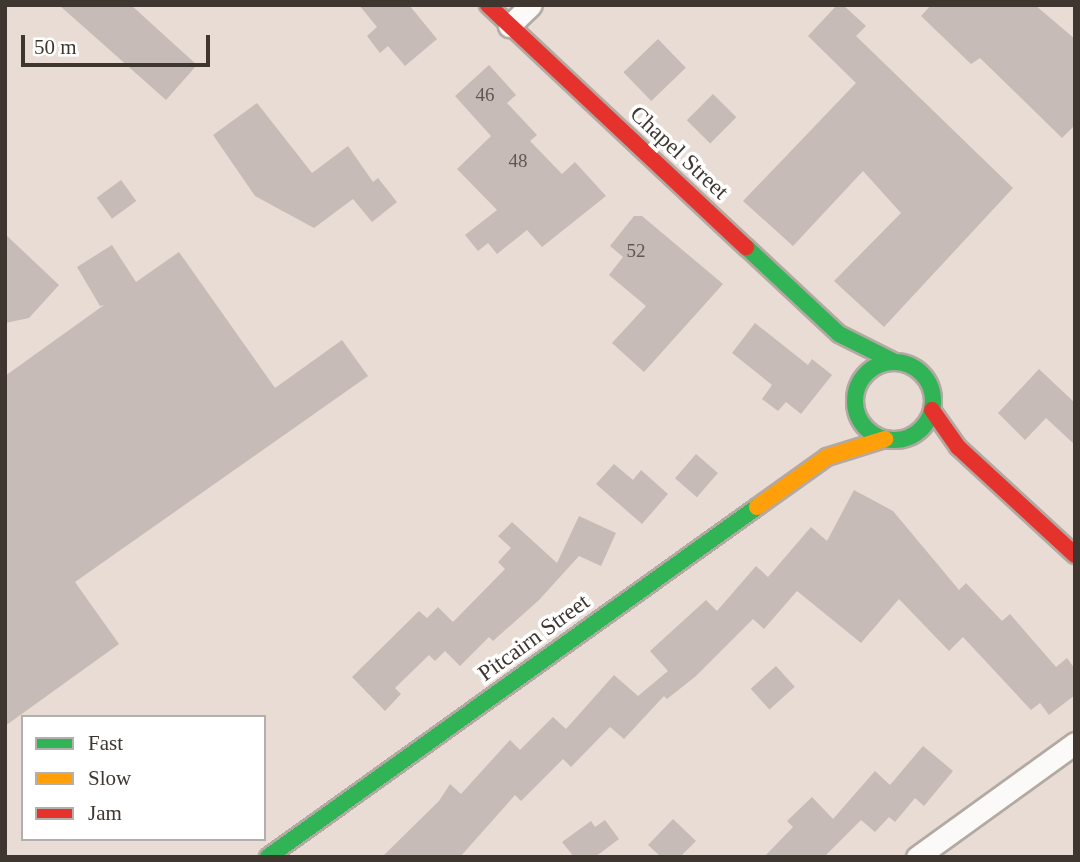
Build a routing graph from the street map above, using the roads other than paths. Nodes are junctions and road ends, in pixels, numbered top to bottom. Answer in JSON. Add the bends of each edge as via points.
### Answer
{"nodes":[{"id":1,"x":488,"y":5,"type":"edge"},
{"id":2,"x":531,"y":5,"type":"edge"},
{"id":3,"x":509,"y":26,"type":"junction"},
{"id":4,"x":839,"y":334,"type":"junction"},
{"id":5,"x":893,"y":361,"type":"junction"},
{"id":6,"x":856,"y":397,"type":"junction"},
{"id":7,"x":932,"y":410,"type":"junction"},
{"id":8,"x":909,"y":437,"type":"junction"},
{"id":9,"x":885,"y":439,"type":"junction"},
{"id":10,"x":958,"y":447,"type":"junction"},
{"id":11,"x":827,"y":457,"type":"junction"},
{"id":12,"x":1075,"y":555,"type":"edge"},
{"id":13,"x":1075,"y":743,"type":"edge"},
{"id":14,"x":268,"y":857,"type":"edge"},
{"id":15,"x":917,"y":857,"type":"edge"}],
"edges":[{"from":1,"to":3,"type":"street","name":"Chapel Street"},
{"from":2,"to":3,"type":"street"},
{"from":3,"to":4,"type":"street","name":"Chapel Street"},
{"from":4,"to":5,"type":"street","name":"Chapel Street"},
{"from":4,"to":6,"type":"street","name":"Chapel Street"},
{"from":5,"to":6,"type":"street","via":[[870,370]]},
{"from":5,"to":7,"type":"street","via":[[905,362],[925,376],[934,398]]},
{"from":6,"to":9,"type":"street","via":[[864,426]]},
{"from":6,"to":11,"type":"street","name":"Pitcairn Street"},
{"from":7,"to":8,"type":"street","via":[[919,431]]},
{"from":7,"to":10,"type":"street"},
{"from":8,"to":9,"type":"street"},
{"from":8,"to":10,"type":"street"},
{"from":9,"to":11,"type":"street","name":"Pitcairn Street"},
{"from":10,"to":12,"type":"street"},
{"from":11,"to":14,"type":"street","name":"Pitcairn Street"},
{"from":13,"to":15,"type":"street"}]}
